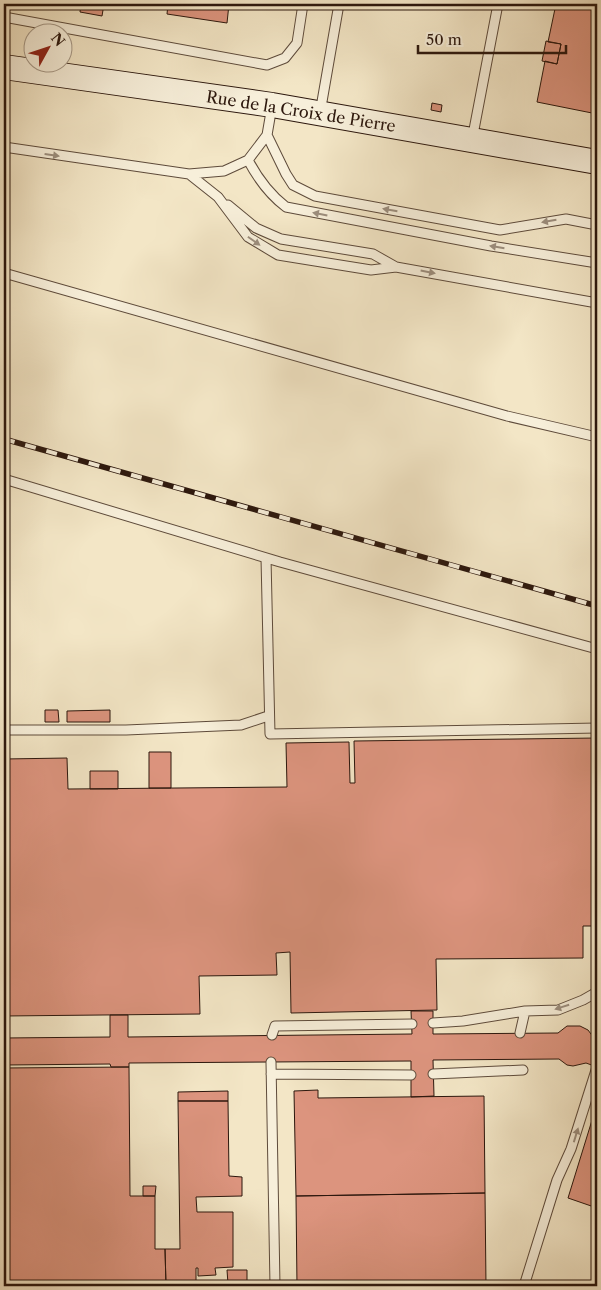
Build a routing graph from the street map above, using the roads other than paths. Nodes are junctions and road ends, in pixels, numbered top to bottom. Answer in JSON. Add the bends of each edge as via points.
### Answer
{"nodes":[{"id":1,"x":303,"y":4,"type":"edge"},
{"id":2,"x":340,"y":4,"type":"edge"},
{"id":3,"x":498,"y":4,"type":"edge"},
{"id":4,"x":4,"y":18,"type":"edge"},
{"id":5,"x":4,"y":67,"type":"edge"},
{"id":6,"x":272,"y":105,"type":"junction"},
{"id":7,"x":320,"y":114,"type":"junction"},
{"id":8,"x":267,"y":134,"type":"junction"},
{"id":9,"x":472,"y":140,"type":"junction"},
{"id":10,"x":4,"y":147,"type":"edge"},
{"id":11,"x":248,"y":160,"type":"junction"},
{"id":12,"x":597,"y":162,"type":"edge"},
{"id":13,"x":189,"y":174,"type":"junction"},
{"id":14,"x":218,"y":197,"type":"junction"},
{"id":15,"x":597,"y":225,"type":"edge"},
{"id":16,"x":597,"y":263,"type":"edge"},
{"id":17,"x":396,"y":266,"type":"junction"},
{"id":18,"x":4,"y":273,"type":"edge"},
{"id":19,"x":597,"y":303,"type":"edge"},
{"id":20,"x":597,"y":437,"type":"edge"},
{"id":21,"x":4,"y":479,"type":"edge"},
{"id":22,"x":266,"y":558,"type":"junction"},
{"id":23,"x":597,"y":649,"type":"edge"},
{"id":24,"x":268,"y":716,"type":"junction"},
{"id":25,"x":597,"y":728,"type":"edge"},
{"id":26,"x":4,"y":730,"type":"edge"},
{"id":27,"x":597,"y":992,"type":"edge"},
{"id":28,"x":525,"y":1011,"type":"junction"},
{"id":29,"x":433,"y":1023,"type":"dead end"},
{"id":30,"x":412,"y":1024,"type":"dead end"},
{"id":31,"x":520,"y":1033,"type":"dead end"},
{"id":32,"x":272,"y":1035,"type":"dead end"},
{"id":33,"x":271,"y":1062,"type":"dead end"},
{"id":34,"x":597,"y":1067,"type":"edge"},
{"id":35,"x":522,"y":1070,"type":"dead end"},
{"id":36,"x":271,"y":1074,"type":"junction"},
{"id":37,"x":433,"y":1074,"type":"dead end"},
{"id":38,"x":411,"y":1075,"type":"dead end"},
{"id":39,"x":275,"y":1286,"type":"edge"},
{"id":40,"x":524,"y":1286,"type":"edge"}],
"edges":[{"from":1,"to":4,"type":"lane","via":[[297,43],[285,58],[267,65]]},
{"from":2,"to":7,"type":"lane"},
{"from":3,"to":9,"type":"lane"},
{"from":5,"to":6,"type":"main road","name":"Rue de la Croix de Pierre"},
{"from":6,"to":7,"type":"main road","name":"Rue de la Croix de Pierre"},
{"from":6,"to":8,"type":"lane"},
{"from":7,"to":9,"type":"main road","name":"Rue de la Croix de Pierre"},
{"from":8,"to":11,"type":"lane"},
{"from":15,"to":8,"type":"lane","one_way":true,"via":[[566,218],[500,230],[315,196],[293,185]]},
{"from":9,"to":12,"type":"main road","name":"Rue de la Croix de Pierre"},
{"from":10,"to":13,"type":"lane","one_way":true},
{"from":11,"to":13,"type":"lane","via":[[224,171]]},
{"from":16,"to":11,"type":"lane","one_way":true,"via":[[286,207],[260,182]]},
{"from":13,"to":14,"type":"lane"},
{"from":14,"to":17,"type":"lane","via":[[256,228],[281,239],[373,254]]},
{"from":14,"to":17,"type":"lane","one_way":true,"via":[[248,237],[278,255],[371,270]]},
{"from":17,"to":19,"type":"lane","one_way":true},
{"from":18,"to":20,"type":"lane","via":[[489,411]]},
{"from":21,"to":22,"type":"lane"},
{"from":22,"to":23,"type":"lane"},
{"from":22,"to":24,"type":"lane"},
{"from":24,"to":25,"type":"lane","via":[[270,734]]},
{"from":24,"to":26,"type":"lane","via":[[241,725],[126,730]]},
{"from":27,"to":28,"type":"lane","one_way":true,"via":[[558,1010]]},
{"from":28,"to":29,"type":"lane"},
{"from":28,"to":31,"type":"lane"},
{"from":30,"to":32,"type":"lane","via":[[275,1026]]},
{"from":33,"to":36,"type":"lane"},
{"from":40,"to":34,"type":"lane","one_way":true},
{"from":35,"to":37,"type":"lane"},
{"from":36,"to":38,"type":"lane"},
{"from":36,"to":39,"type":"lane"}]}
